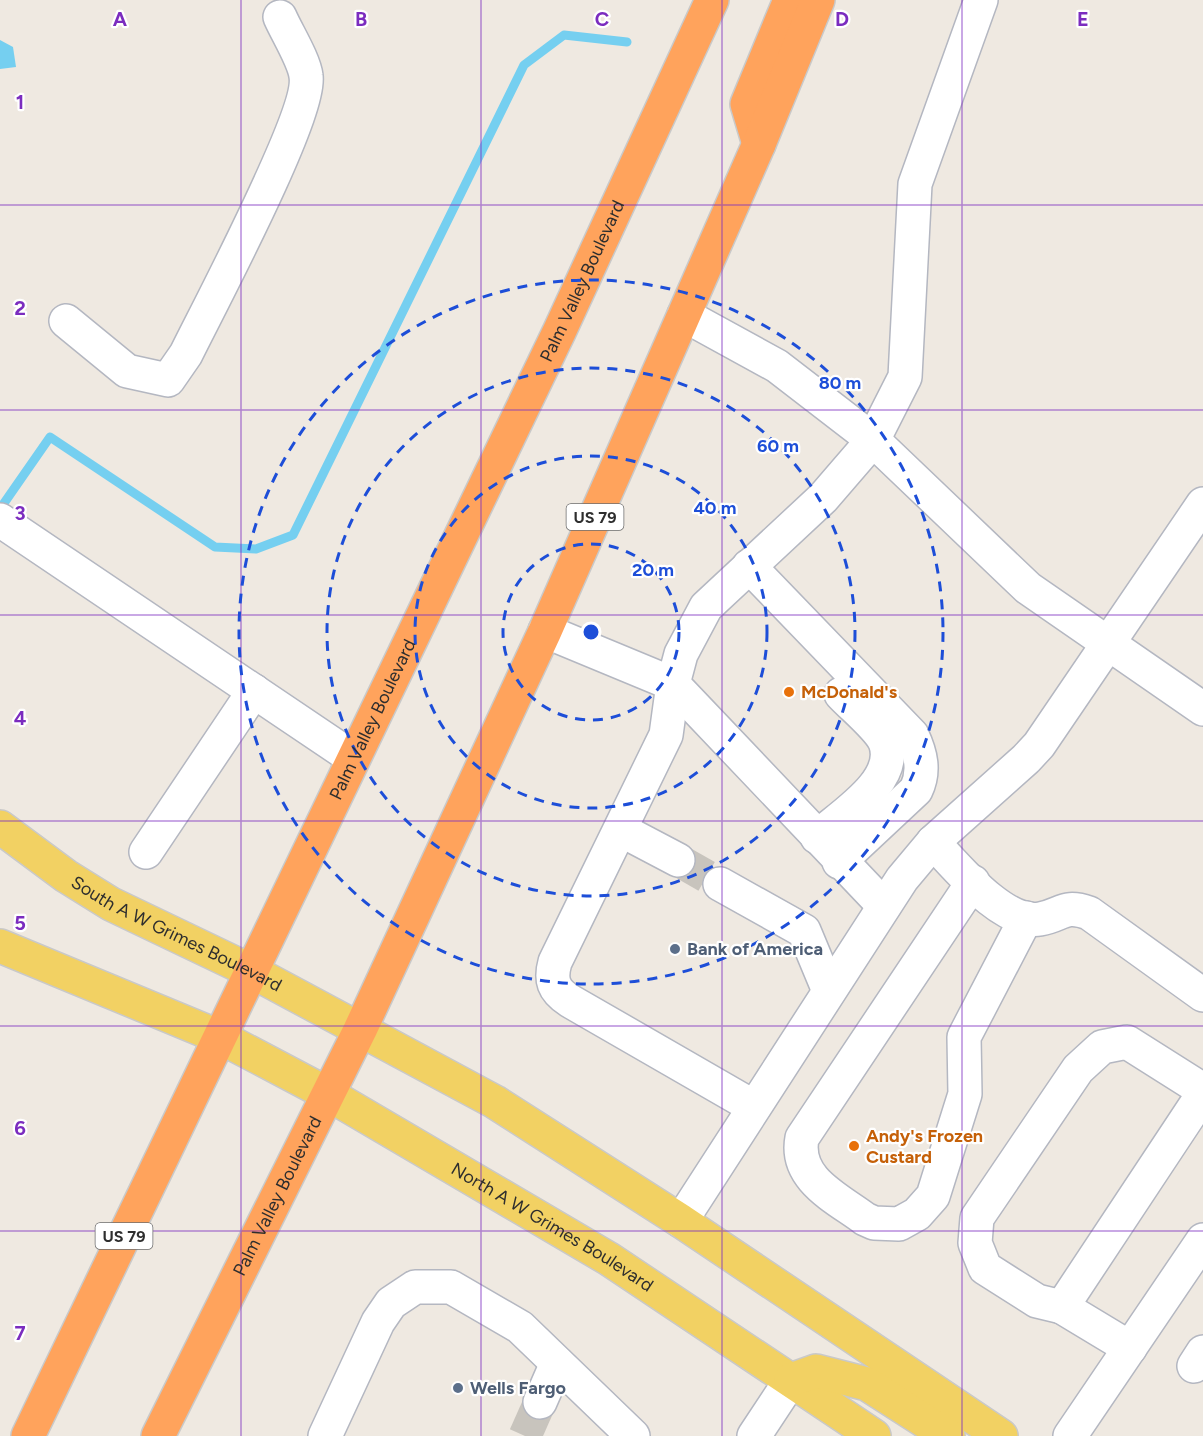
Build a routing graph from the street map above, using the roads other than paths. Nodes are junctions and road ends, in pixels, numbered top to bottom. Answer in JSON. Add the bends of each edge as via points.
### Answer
{"nodes":[{"id":1,"x":712,"y":0,"type":"edge"},
{"id":2,"x":790,"y":0,"type":"edge"},
{"id":3,"x":818,"y":0,"type":"edge"},
{"id":4,"x":981,"y":0,"type":"edge"},
{"id":5,"x":280,"y":17,"type":"dead end"},
{"id":6,"x":759,"y":144,"type":"junction"},
{"id":7,"x":684,"y":315,"type":"junction"},
{"id":8,"x":66,"y":321,"type":"dead end"},
{"id":9,"x":873,"y":440,"type":"junction"},
{"id":10,"x":1203,"y":504,"type":"edge"},
{"id":11,"x":0,"y":520,"type":"edge"},
{"id":12,"x":743,"y":572,"type":"junction"},
{"id":13,"x":545,"y":631,"type":"junction"},
{"id":14,"x":1108,"y":644,"type":"junction"},
{"id":15,"x":673,"y":684,"type":"junction"},
{"id":16,"x":254,"y":691,"type":"junction"},
{"id":17,"x":1203,"y":709,"type":"edge"},
{"id":18,"x":353,"y":758,"type":"junction"},
{"id":19,"x":0,"y":827,"type":"edge"},
{"id":20,"x":621,"y":830,"type":"junction"},
{"id":21,"x":817,"y":837,"type":"junction"},
{"id":22,"x":933,"y":842,"type":"junction"},
{"id":23,"x":147,"y":852,"type":"dead end"},
{"id":24,"x":678,"y":860,"type":"tunnel mouth"},
{"id":25,"x":839,"y":862,"type":"junction"},
{"id":26,"x":973,"y":882,"type":"junction"},
{"id":27,"x":720,"y":884,"type":"tunnel mouth"},
{"id":28,"x":884,"y":906,"type":"junction"},
{"id":29,"x":1026,"y":918,"type":"junction"},
{"id":30,"x":0,"y":946,"type":"edge"},
{"id":31,"x":251,"y":971,"type":"junction"},
{"id":32,"x":829,"y":991,"type":"junction"},
{"id":33,"x":1203,"y":995,"type":"edge"},
{"id":34,"x":360,"y":1030,"type":"junction"},
{"id":35,"x":220,"y":1036,"type":"junction"},
{"id":36,"x":1203,"y":1092,"type":"edge"},
{"id":37,"x":328,"y":1094,"type":"junction"},
{"id":38,"x":754,"y":1107,"type":"junction"},
{"id":39,"x":681,"y":1221,"type":"junction"},
{"id":40,"x":1203,"y":1240,"type":"edge"},
{"id":41,"x":1062,"y":1306,"type":"junction"},
{"id":42,"x":1130,"y":1348,"type":"junction"},
{"id":43,"x":557,"y":1363,"type":"junction"},
{"id":44,"x":790,"y":1380,"type":"junction"},
{"id":45,"x":540,"y":1402,"type":"tunnel mouth"},
{"id":46,"x":621,"y":1431,"type":"edge"},
{"id":47,"x":27,"y":1436,"type":"edge"},
{"id":48,"x":158,"y":1436,"type":"edge"},
{"id":49,"x":325,"y":1436,"type":"edge"},
{"id":50,"x":754,"y":1436,"type":"edge"},
{"id":51,"x":874,"y":1436,"type":"edge"},
{"id":52,"x":948,"y":1436,"type":"edge"},
{"id":53,"x":1001,"y":1436,"type":"edge"},
{"id":54,"x":1070,"y":1436,"type":"edge"}],
"edges":[{"from":1,"to":18,"type":"highway","name":"Palm Valley Boulevard","number":"US 79","via":[[560,330]]},
{"from":2,"to":6,"type":"highway","via":[[747,105]]},
{"from":3,"to":6,"type":"highway","name":"Palm Valley Boulevard","number":"US 79"},
{"from":4,"to":9,"type":"lane","via":[[915,184],[905,377]]},
{"from":5,"to":8,"type":"lane","via":[[306,76],[301,106],[191,344],[168,380],[127,371]]},
{"from":6,"to":7,"type":"highway","name":"Palm Valley Boulevard","number":"US 79"},
{"from":7,"to":9,"type":"lane","via":[[777,366]]},
{"from":7,"to":13,"type":"highway","name":"Palm Valley Boulevard","number":"US 79"},
{"from":9,"to":12,"type":"lane","via":[[823,498]]},
{"from":9,"to":14,"type":"lane","via":[[1028,588]]},
{"from":10,"to":14,"type":"lane"},
{"from":11,"to":16,"type":"lane"},
{"from":12,"to":15,"type":"lane","via":[[706,606],[697,620],[681,654]]},
{"from":12,"to":21,"type":"lane","via":[[884,741],[889,763],[877,785]]},
{"from":12,"to":25,"type":"lane","via":[[912,735],[920,756],[921,780],[916,790]]},
{"from":13,"to":15,"type":"lane"},
{"from":13,"to":34,"type":"highway","name":"Palm Valley Boulevard","number":"US 79"},
{"from":14,"to":17,"type":"lane"},
{"from":14,"to":22,"type":"lane","via":[[1026,759]]},
{"from":15,"to":20,"type":"lane","via":[[666,735]]},
{"from":15,"to":21,"type":"lane"},
{"from":16,"to":18,"type":"lane"},
{"from":16,"to":23,"type":"lane"},
{"from":18,"to":31,"type":"highway","name":"Palm Valley Boulevard","number":"US 79"},
{"from":19,"to":31,"type":"main road","name":"South A W Grimes Boulevard","via":[[111,904]]},
{"from":20,"to":24,"type":"lane"},
{"from":20,"to":38,"type":"lane","via":[[555,962],[551,976],[554,986],[570,1001]]},
{"from":21,"to":25,"type":"lane"},
{"from":22,"to":26,"type":"lane"},
{"from":22,"to":28,"type":"lane"},
{"from":25,"to":28,"type":"lane"},
{"from":26,"to":29,"type":"lane","via":[[1015,917]]},
{"from":26,"to":29,"type":"lane","via":[[802,1138],[800,1155],[806,1171],[865,1219],[899,1224],[917,1214],[933,1196],[965,1094],[964,1037]]},
{"from":27,"to":32,"type":"lane","via":[[804,931]]},
{"from":28,"to":32,"type":"lane"},
{"from":29,"to":33,"type":"lane","via":[[1040,919],[1073,908],[1089,913]]},
{"from":30,"to":35,"type":"main road"},
{"from":31,"to":34,"type":"main road","name":"South A W Grimes Boulevard"},
{"from":31,"to":35,"type":"highway","name":"Palm Valley Boulevard","number":"US 79"},
{"from":32,"to":38,"type":"lane"},
{"from":34,"to":37,"type":"highway","name":"Palm Valley Boulevard","number":"US 79"},
{"from":34,"to":39,"type":"main road","via":[[495,1102]]},
{"from":35,"to":37,"type":"main road","name":"North A W Grimes Boulevard"},
{"from":35,"to":47,"type":"highway","name":"Palm Valley Boulevard","number":"US 79"},
{"from":36,"to":41,"type":"lane"},
{"from":36,"to":41,"type":"lane","via":[[1127,1042],[1102,1047],[1078,1069],[977,1218],[975,1243],[985,1268],[1037,1301]]},
{"from":37,"to":44,"type":"main road","name":"North A W Grimes Boulevard","via":[[609,1259]]},
{"from":37,"to":48,"type":"highway","name":"Palm Valley Boulevard","number":"US 79"},
{"from":38,"to":39,"type":"lane"},
{"from":39,"to":53,"type":"main road"},
{"from":40,"to":42,"type":"lane"},
{"from":41,"to":42,"type":"lane"},
{"from":42,"to":54,"type":"lane"},
{"from":43,"to":45,"type":"lane"},
{"from":43,"to":46,"type":"lane"},
{"from":43,"to":49,"type":"lane","via":[[520,1327],[451,1287],[415,1287],[391,1303],[378,1322]]},
{"from":44,"to":50,"type":"lane"},
{"from":44,"to":51,"type":"main road","name":"North A W Grimes Boulevard"},
{"from":44,"to":52,"type":"main road","via":[[816,1371],[867,1384]]}]}
